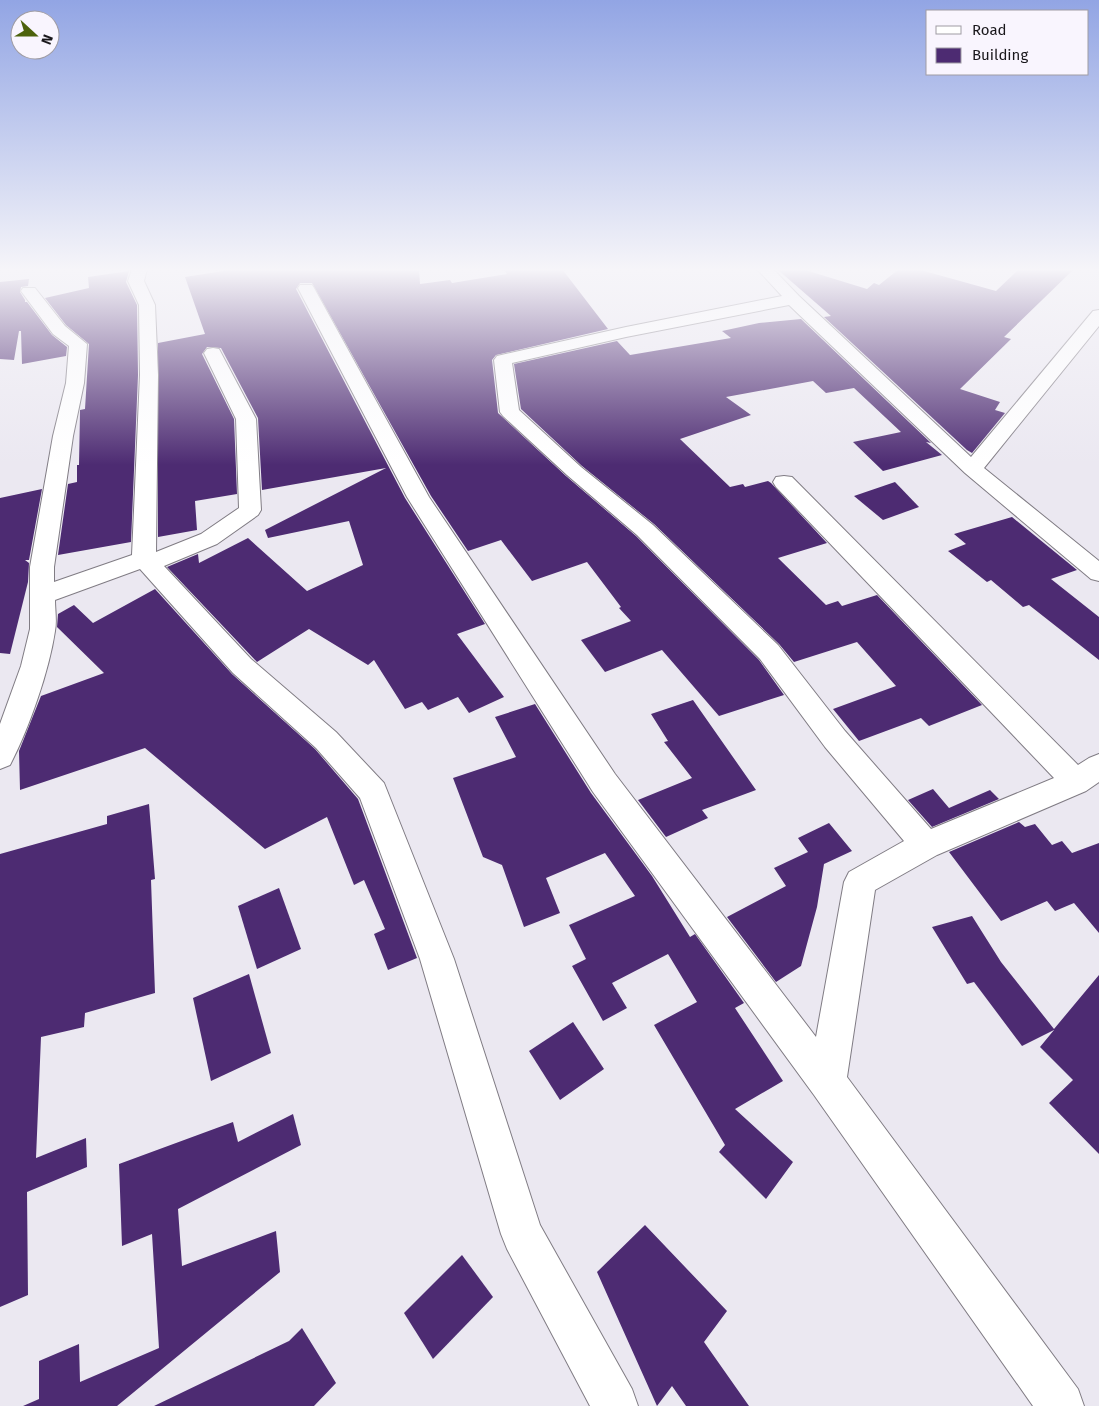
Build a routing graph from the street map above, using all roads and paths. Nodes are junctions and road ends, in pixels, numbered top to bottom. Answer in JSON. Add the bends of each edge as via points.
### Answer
{"nodes":[{"id":1,"x":65,"y":335,"type":"edge"},
{"id":2,"x":148,"y":335,"type":"edge"},
{"id":3,"x":331,"y":335,"type":"edge"},
{"id":4,"x":615,"y":335,"type":"edge"},
{"id":5,"x":830,"y":335,"type":"edge"},
{"id":6,"x":1083,"y":335,"type":"edge"},
{"id":7,"x":214,"y":353,"type":"dead end"},
{"id":8,"x":972,"y":469,"type":"junction"},
{"id":9,"x":784,"y":482,"type":"dead end"},
{"id":10,"x":147,"y":561,"type":"junction"},
{"id":11,"x":1099,"y":573,"type":"edge"},
{"id":12,"x":41,"y":596,"type":"junction"},
{"id":13,"x":0,"y":756,"type":"edge"},
{"id":14,"x":1087,"y":774,"type":"edge"},
{"id":15,"x":926,"y":845,"type":"junction"},
{"id":16,"x":827,"y":1082,"type":"junction"},
{"id":17,"x":615,"y":1406,"type":"edge"},
{"id":18,"x":1061,"y":1406,"type":"edge"}],
"edges":[{"from":1,"to":12,"type":"street","via":[[78,344],[75,383],[63,436]]},
{"from":2,"to":10,"type":"street"},
{"from":3,"to":16,"type":"street","via":[[418,498],[599,775]]},
{"from":4,"to":15,"type":"street","via":[[503,360],[510,412],[645,530],[769,652],[835,740]]},
{"from":5,"to":8,"type":"street"},
{"from":6,"to":8,"type":"street"},
{"from":7,"to":10,"type":"street","via":[[246,419],[250,510],[209,540]]},
{"from":8,"to":11,"type":"street"},
{"from":9,"to":14,"type":"street"},
{"from":10,"to":12,"type":"street"},
{"from":10,"to":17,"type":"street","via":[[242,666],[326,740],[372,792],[437,959],[522,1234]]},
{"from":12,"to":13,"type":"street","via":[[43,629],[36,657]]},
{"from":14,"to":15,"type":"street"},
{"from":15,"to":16,"type":"street","via":[[860,882]]},
{"from":16,"to":18,"type":"street"}]}
